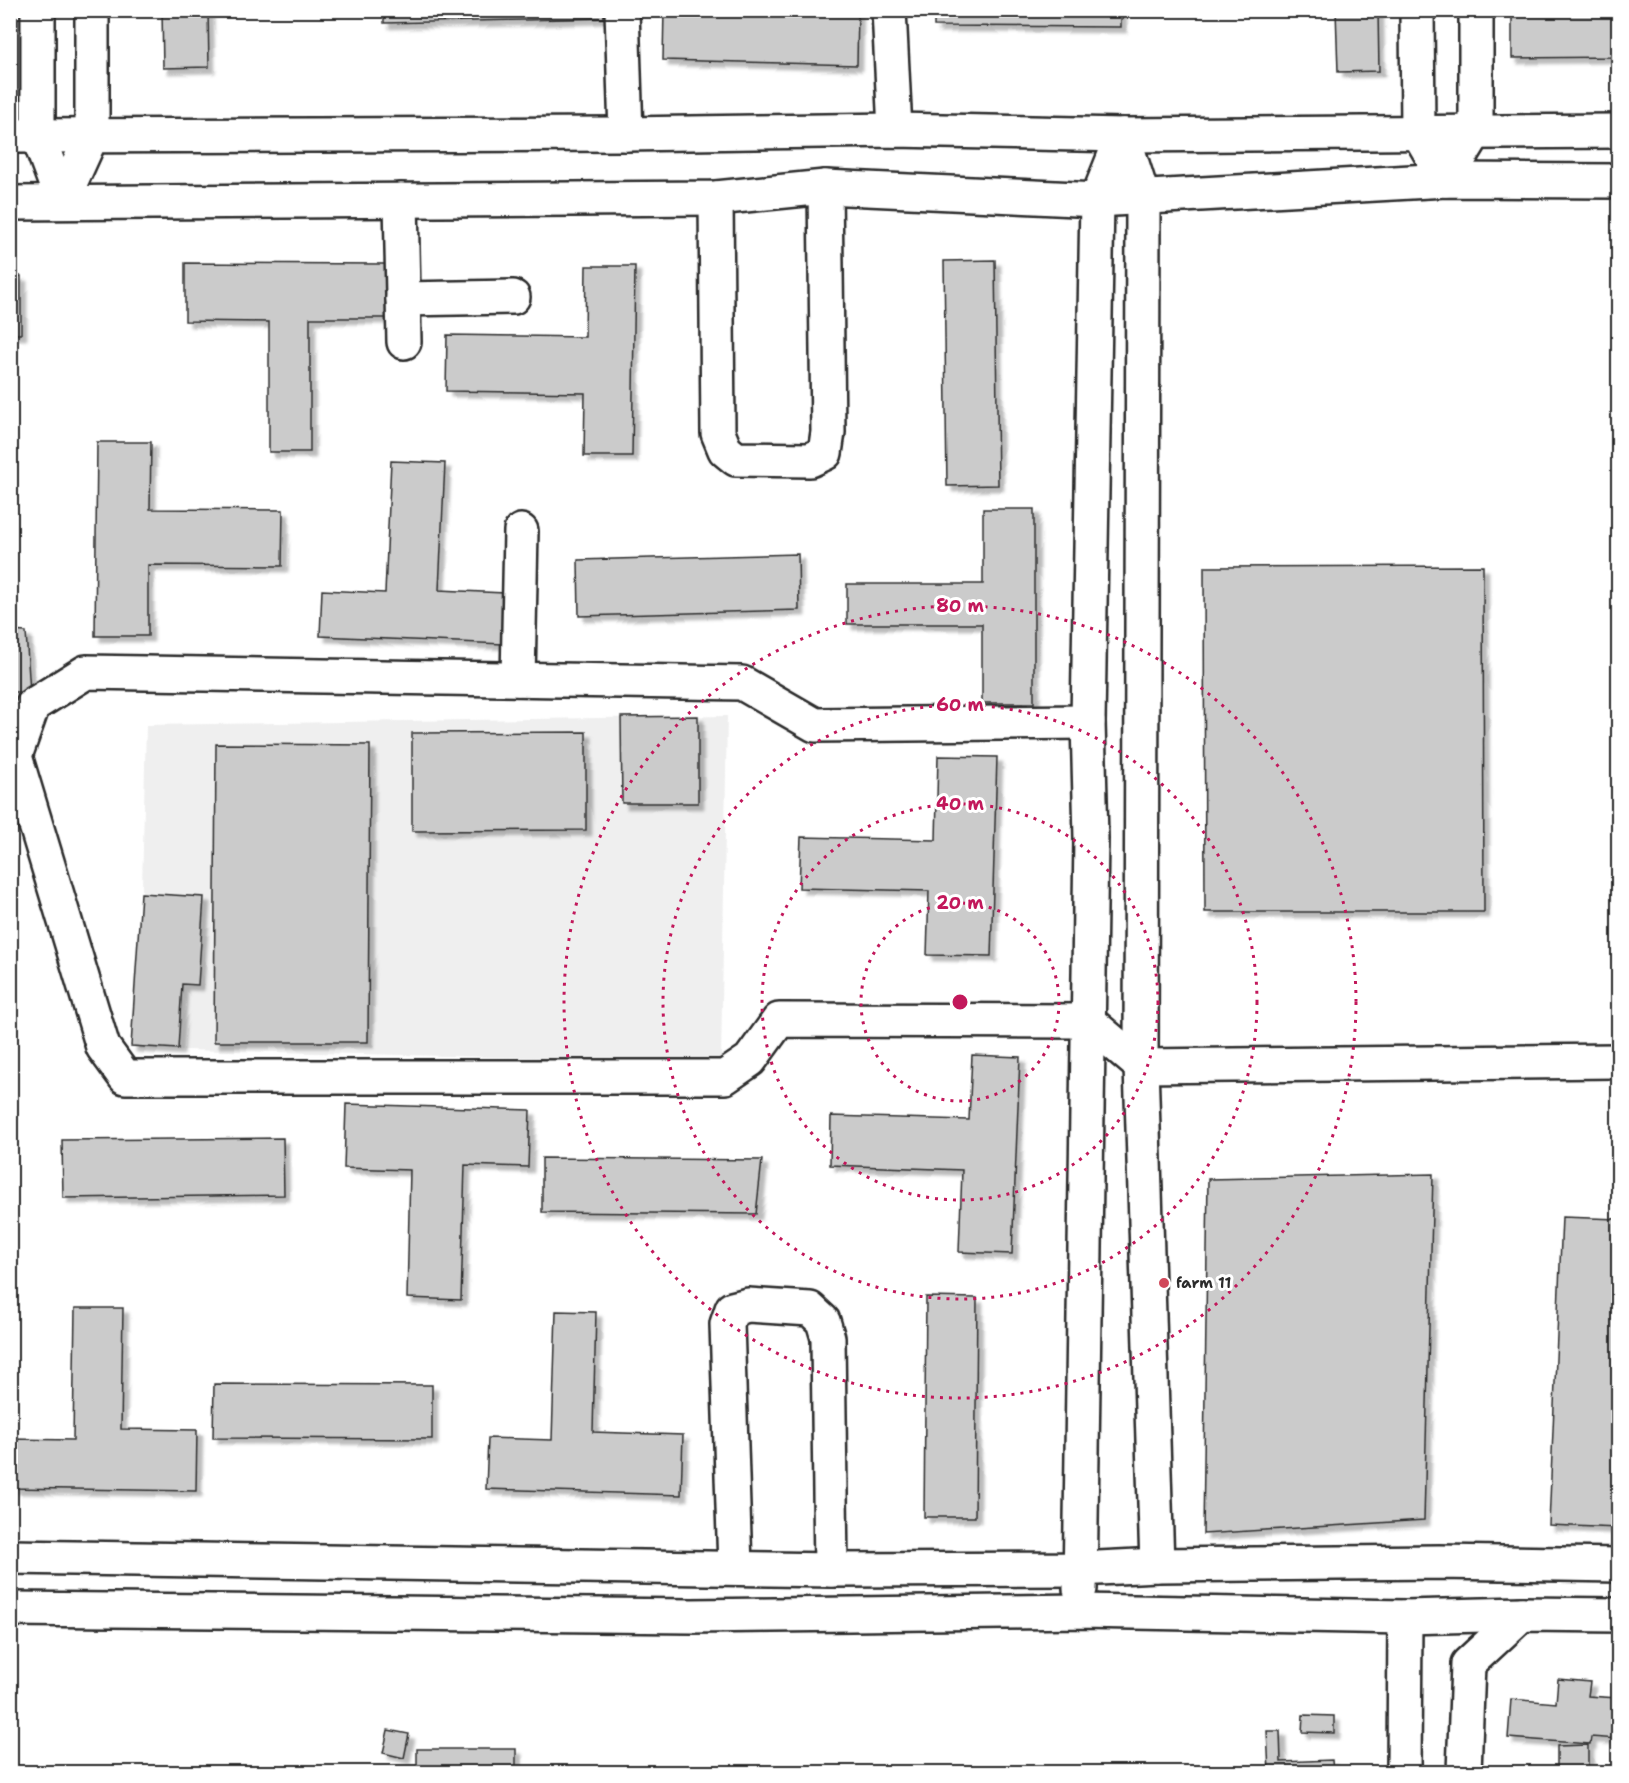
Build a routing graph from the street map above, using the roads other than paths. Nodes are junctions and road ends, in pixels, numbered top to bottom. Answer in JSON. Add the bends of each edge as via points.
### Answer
{"nodes":[{"id":1,"x":38,"y":10,"type":"edge"},
{"id":2,"x":92,"y":10,"type":"edge"},
{"id":3,"x":622,"y":10,"type":"edge"},
{"id":4,"x":889,"y":10,"type":"edge"},
{"id":5,"x":1417,"y":10,"type":"edge"},
{"id":6,"x":1476,"y":10,"type":"edge"},
{"id":7,"x":895,"y":130,"type":"junction"},
{"id":8,"x":1476,"y":131,"type":"junction"},
{"id":9,"x":1618,"y":131,"type":"edge"},
{"id":10,"x":1418,"y":132,"type":"junction"},
{"id":11,"x":626,"y":134,"type":"junction"},
{"id":12,"x":92,"y":135,"type":"junction"},
{"id":13,"x":1123,"y":135,"type":"junction"},
{"id":14,"x":24,"y":136,"type":"edge"},
{"id":15,"x":1446,"y":180,"type":"junction"},
{"id":16,"x":1618,"y":181,"type":"edge"},
{"id":17,"x":825,"y":187,"type":"junction"},
{"id":18,"x":716,"y":198,"type":"junction"},
{"id":19,"x":1143,"y":198,"type":"junction"},
{"id":20,"x":401,"y":200,"type":"junction"},
{"id":21,"x":1097,"y":200,"type":"junction"},
{"id":22,"x":62,"y":201,"type":"junction"},
{"id":23,"x":10,"y":203,"type":"edge"},
{"id":24,"x":513,"y":297,"type":"dead end"},
{"id":25,"x":403,"y":299,"type":"junction"},
{"id":26,"x":404,"y":342,"type":"dead end"},
{"id":27,"x":521,"y":531,"type":"dead end"},
{"id":28,"x":518,"y":680,"type":"junction"},
{"id":29,"x":1088,"y":722,"type":"junction"},
{"id":30,"x":13,"y":756,"type":"edge"},
{"id":31,"x":1088,"y":1021,"type":"junction"},
{"id":32,"x":1618,"y":1061,"type":"edge"},
{"id":33,"x":1141,"y":1065,"type":"junction"},
{"id":34,"x":10,"y":1557,"type":"edge"},
{"id":35,"x":1157,"y":1565,"type":"junction"},
{"id":36,"x":1618,"y":1565,"type":"edge"},
{"id":37,"x":735,"y":1568,"type":"junction"},
{"id":38,"x":1080,"y":1569,"type":"junction"},
{"id":39,"x":831,"y":1570,"type":"junction"},
{"id":40,"x":10,"y":1609,"type":"edge"},
{"id":41,"x":1082,"y":1611,"type":"junction"},
{"id":42,"x":1522,"y":1614,"type":"junction"},
{"id":43,"x":1618,"y":1615,"type":"edge"},
{"id":44,"x":1405,"y":1617,"type":"junction"},
{"id":45,"x":1404,"y":1773,"type":"edge"},
{"id":46,"x":1464,"y":1773,"type":"edge"}],
"edges":[{"from":1,"to":14,"type":"street"},
{"from":2,"to":12,"type":"street"},
{"from":3,"to":11,"type":"street"},
{"from":4,"to":7,"type":"street"},
{"from":5,"to":10,"type":"street"},
{"from":6,"to":8,"type":"street"},
{"from":7,"to":11,"type":"street"},
{"from":7,"to":13,"type":"street"},
{"from":8,"to":9,"type":"street"},
{"from":8,"to":10,"type":"street"},
{"from":8,"to":15,"type":"street"},
{"from":10,"to":13,"type":"street"},
{"from":10,"to":15,"type":"street"},
{"from":11,"to":12,"type":"street"},
{"from":12,"to":14,"type":"street"},
{"from":12,"to":22,"type":"street"},
{"from":13,"to":19,"type":"street"},
{"from":13,"to":21,"type":"street"},
{"from":14,"to":22,"type":"street"},
{"from":15,"to":16,"type":"street"},
{"from":15,"to":19,"type":"street"},
{"from":17,"to":18,"type":"street"},
{"from":17,"to":18,"type":"street","via":[[828,432],[825,453],[810,460],[736,459],[725,450],[718,432]]},
{"from":17,"to":21,"type":"street"},
{"from":18,"to":20,"type":"street"},
{"from":19,"to":21,"type":"street"},
{"from":19,"to":33,"type":"street"},
{"from":20,"to":22,"type":"street"},
{"from":20,"to":25,"type":"street"},
{"from":21,"to":29,"type":"street"},
{"from":22,"to":23,"type":"street"},
{"from":24,"to":25,"type":"street"},
{"from":25,"to":26,"type":"street"},
{"from":27,"to":28,"type":"street"},
{"from":28,"to":29,"type":"street","via":[[742,683],[815,725]]},
{"from":28,"to":30,"type":"street","via":[[86,672],[33,705]]},
{"from":29,"to":31,"type":"street"},
{"from":30,"to":31,"type":"street","via":[[103,1047],[125,1077],[725,1077],[750,1060],[779,1020]]},
{"from":31,"to":33,"type":"street"},
{"from":31,"to":38,"type":"street"},
{"from":32,"to":33,"type":"street"},
{"from":33,"to":35,"type":"street"},
{"from":34,"to":37,"type":"street"},
{"from":35,"to":36,"type":"street"},
{"from":35,"to":38,"type":"street"},
{"from":37,"to":39,"type":"street"},
{"from":37,"to":39,"type":"street","via":[[727,1324],[732,1309],[748,1305],[810,1309],[823,1321],[828,1338]]},
{"from":38,"to":39,"type":"street"},
{"from":38,"to":41,"type":"street"},
{"from":40,"to":41,"type":"street","via":[[692,1617]]},
{"from":41,"to":44,"type":"street"},
{"from":42,"to":43,"type":"street"},
{"from":42,"to":44,"type":"street"},
{"from":42,"to":46,"type":"street","via":[[1468,1664]]},
{"from":44,"to":45,"type":"street"}]}
